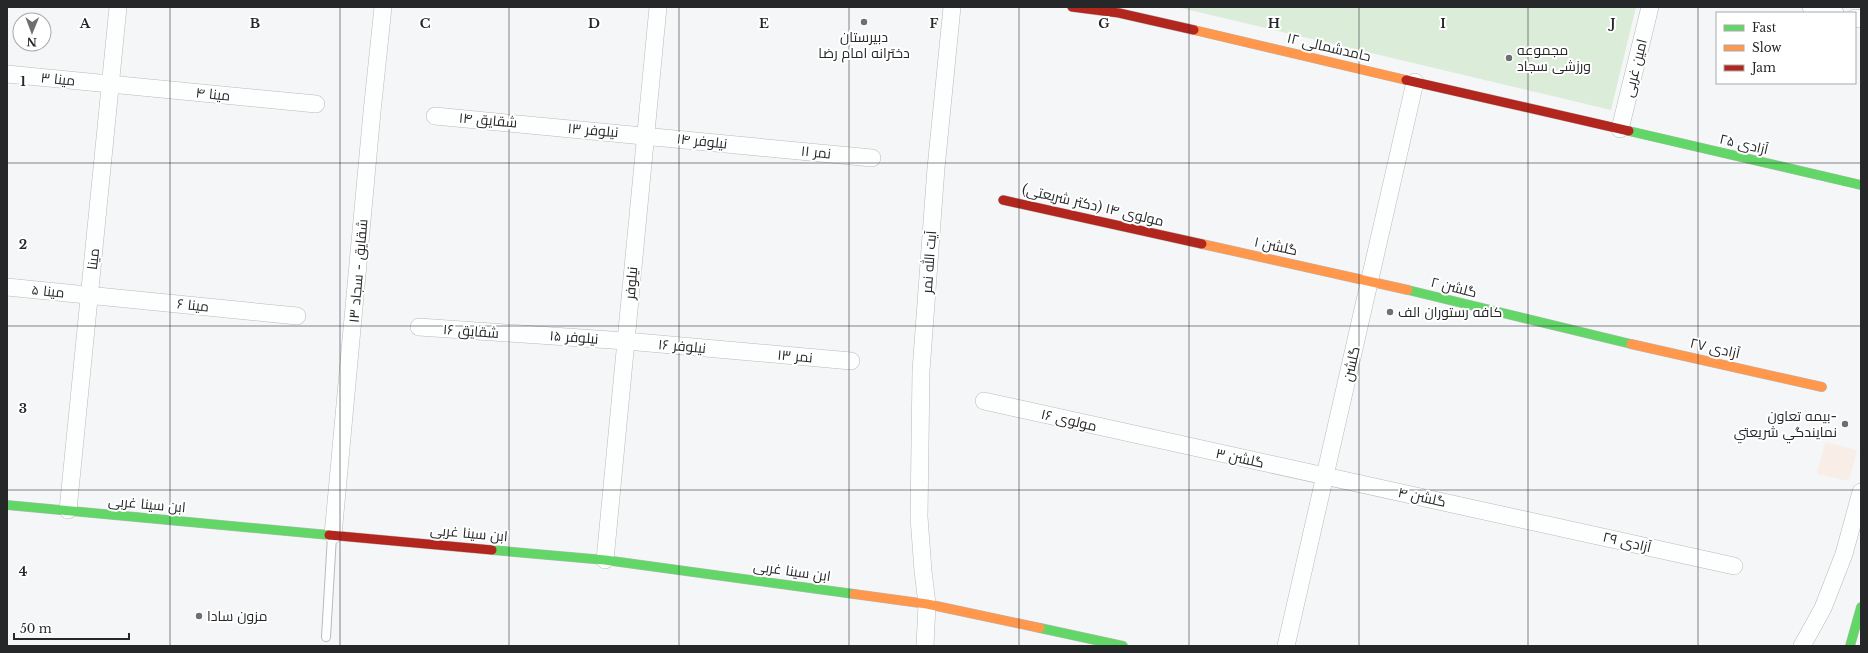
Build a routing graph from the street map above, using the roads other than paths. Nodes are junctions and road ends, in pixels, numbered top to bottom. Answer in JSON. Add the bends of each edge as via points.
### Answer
{"nodes":[{"id":1,"x":118,"y":7,"type":"edge"},
{"id":2,"x":383,"y":7,"type":"edge"},
{"id":3,"x":658,"y":7,"type":"edge"},
{"id":4,"x":952,"y":7,"type":"edge"},
{"id":5,"x":1072,"y":7,"type":"edge"},
{"id":6,"x":1650,"y":7,"type":"edge"},
{"id":7,"x":1810,"y":7,"type":"edge"},
{"id":8,"x":1119,"y":10,"type":"edge"},
{"id":9,"x":1831,"y":12,"type":"edge"},
{"id":10,"x":7,"y":74,"type":"edge"},
{"id":11,"x":1415,"y":82,"type":"junction"},
{"id":12,"x":110,"y":84,"type":"junction"},
{"id":13,"x":316,"y":104,"type":"dead end"},
{"id":14,"x":435,"y":116,"type":"dead end"},
{"id":15,"x":540,"y":125,"type":"joint"},
{"id":16,"x":1620,"y":129,"type":"junction"},
{"id":17,"x":646,"y":135,"type":"junction"},
{"id":18,"x":759,"y":146,"type":"joint"},
{"id":19,"x":872,"y":158,"type":"dead end"},
{"id":20,"x":1861,"y":185,"type":"edge"},
{"id":21,"x":1003,"y":200,"type":"dead end"},
{"id":22,"x":1176,"y":238,"type":"joint"},
{"id":23,"x":1370,"y":281,"type":"junction"},
{"id":24,"x":7,"y":286,"type":"edge"},
{"id":25,"x":89,"y":295,"type":"junction"},
{"id":26,"x":297,"y":316,"type":"dead end"},
{"id":27,"x":419,"y":327,"type":"dead end"},
{"id":28,"x":522,"y":334,"type":"joint"},
{"id":29,"x":1602,"y":337,"type":"joint"},
{"id":30,"x":626,"y":341,"type":"junction"},
{"id":31,"x":739,"y":351,"type":"joint"},
{"id":32,"x":852,"y":361,"type":"dead end"},
{"id":33,"x":1822,"y":387,"type":"dead end"},
{"id":34,"x":984,"y":401,"type":"dead end"},
{"id":35,"x":1154,"y":439,"type":"joint"},
{"id":36,"x":1325,"y":476,"type":"junction"},
{"id":37,"x":1861,"y":492,"type":"edge"},
{"id":38,"x":7,"y":505,"type":"edge"},
{"id":39,"x":68,"y":510,"type":"junction"},
{"id":40,"x":1520,"y":518,"type":"joint"},
{"id":41,"x":332,"y":535,"type":"junction"},
{"id":42,"x":605,"y":560,"type":"junction"},
{"id":43,"x":1734,"y":566,"type":"dead end"},
{"id":44,"x":927,"y":604,"type":"junction"},
{"id":45,"x":1861,"y":607,"type":"edge"},
{"id":46,"x":326,"y":637,"type":"dead end"},
{"id":47,"x":925,"y":646,"type":"edge"},
{"id":48,"x":1123,"y":646,"type":"edge"},
{"id":49,"x":1286,"y":646,"type":"edge"},
{"id":50,"x":1802,"y":646,"type":"edge"},
{"id":51,"x":1849,"y":646,"type":"edge"}],
"edges":[{"from":1,"to":12,"type":"street","name":"مینا"},
{"from":2,"to":41,"type":"street","name":"شقایق - سجاد ۱۳"},
{"from":3,"to":17,"type":"street","name":"نیلوفر"},
{"from":4,"to":44,"type":"street","name":"آیت الله نمر","via":[[936,168],[921,371],[920,517]]},
{"from":5,"to":8,"type":"main road","name":"حامدشمالی ۱۲"},
{"from":6,"to":16,"type":"street","name":"امین غربی"},
{"from":7,"to":9,"type":"street"},
{"from":8,"to":11,"type":"main road","name":"حامدشمالی ۱۲"},
{"from":10,"to":12,"type":"street","name":"مینا ۳"},
{"from":11,"to":16,"type":"main road","name":"حامدشمالی ۱۲"},
{"from":11,"to":23,"type":"street","name":"گلشن"},
{"from":12,"to":13,"type":"street","name":"مینا ۴"},
{"from":12,"to":25,"type":"street","name":"مینا"},
{"from":14,"to":15,"type":"street","name":"شقایق ۱۴"},
{"from":15,"to":17,"type":"street","name":"نیلوفر ۱۳"},
{"from":16,"to":20,"type":"main road","name":"آزادی ۲۵"},
{"from":17,"to":18,"type":"street","name":"نیلوفر ۱۴"},
{"from":17,"to":30,"type":"street","name":"نیلوفر"},
{"from":18,"to":19,"type":"street","name":"نمر ۱۱"},
{"from":21,"to":22,"type":"main road","name":"مولوی ۱۴ (دکتر شریعتی)"},
{"from":22,"to":23,"type":"main road","name":"گلشن ۱"},
{"from":23,"to":29,"type":"main road","name":"گلشن ۲"},
{"from":23,"to":36,"type":"street","name":"گلشن"},
{"from":24,"to":25,"type":"street","name":"مینا ۵"},
{"from":25,"to":26,"type":"street","name":"مینا ۶"},
{"from":25,"to":39,"type":"street","name":"مینا"},
{"from":27,"to":28,"type":"street","name":"شقایق ۱۶"},
{"from":28,"to":30,"type":"street","name":"نیلوفر ۱۵"},
{"from":29,"to":33,"type":"main road","name":"۲۷ آزادی"},
{"from":30,"to":31,"type":"street","name":"نیلوفر ۱۶"},
{"from":30,"to":42,"type":"street","name":"نیلوفر"},
{"from":31,"to":32,"type":"street","name":"نمر ۱۳"},
{"from":34,"to":35,"type":"street","name":"مولوی ۱۶"},
{"from":35,"to":36,"type":"street","name":"گلشن ۳"},
{"from":36,"to":40,"type":"street","name":"گلشن ۴"},
{"from":36,"to":49,"type":"street","name":"گلشن"},
{"from":37,"to":50,"type":"street","via":[[1844,554],[1823,608]]},
{"from":38,"to":39,"type":"main road","name":"ابن سینا غربی"},
{"from":39,"to":41,"type":"main road","name":"ابن سینا غربی"},
{"from":40,"to":43,"type":"street","name":"آزادی ۲۹"},
{"from":41,"to":42,"type":"main road","name":"ابن سینا غربی"},
{"from":41,"to":46,"type":"lane"},
{"from":42,"to":44,"type":"main road","name":"ابن سینا غربی"},
{"from":44,"to":47,"type":"street"},
{"from":44,"to":48,"type":"main road","name":"ابن سینا غربی"},
{"from":45,"to":51,"type":"main road"}]}
